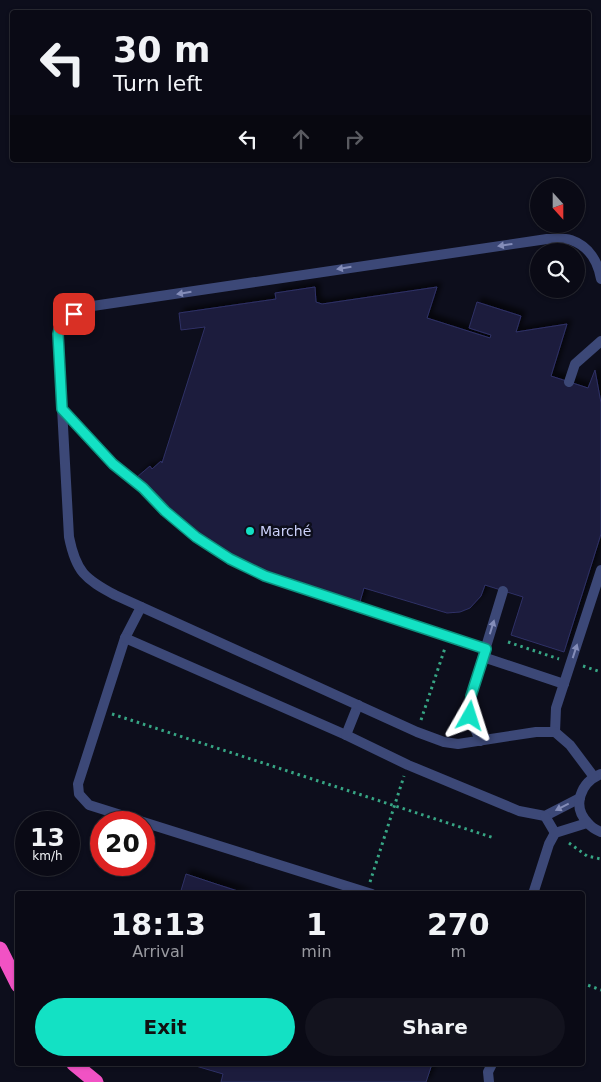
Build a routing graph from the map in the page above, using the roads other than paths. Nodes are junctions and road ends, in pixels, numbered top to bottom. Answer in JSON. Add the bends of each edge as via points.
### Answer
{"nodes":[{"id":1,"x":601,"y":279,"type":"edge"},
{"id":2,"x":601,"y":341,"type":"edge"},
{"id":3,"x":569,"y":382,"type":"dead end"},
{"id":4,"x":62,"y":409,"type":"junction"},
{"id":5,"x":601,"y":570,"type":"edge"},
{"id":6,"x":503,"y":590,"type":"dead end"},
{"id":7,"x":142,"y":607,"type":"junction"},
{"id":8,"x":125,"y":638,"type":"junction"},
{"id":9,"x":484,"y":653,"type":"junction"},
{"id":10,"x":564,"y":684,"type":"junction"},
{"id":11,"x":358,"y":705,"type":"junction"},
{"id":12,"x":555,"y":732,"type":"junction"},
{"id":13,"x":346,"y":735,"type":"junction"},
{"id":14,"x":480,"y":740,"type":"junction"},
{"id":15,"x":597,"y":776,"type":"edge"},
{"id":16,"x":580,"y":798,"type":"junction"},
{"id":17,"x":545,"y":816,"type":"junction"},
{"id":18,"x":587,"y":823,"type":"junction"},
{"id":19,"x":601,"y":832,"type":"edge"},
{"id":20,"x":555,"y":833,"type":"junction"},
{"id":21,"x":363,"y":891,"type":"edge"},
{"id":22,"x":534,"y":891,"type":"edge"},
{"id":23,"x":0,"y":949,"type":"edge"},
{"id":24,"x":15,"y":978,"type":"edge"},
{"id":25,"x":76,"y":1066,"type":"edge"},
{"id":26,"x":491,"y":1066,"type":"edge"},
{"id":27,"x":96,"y":1082,"type":"edge"},
{"id":28,"x":489,"y":1082,"type":"edge"}],
"edges":[{"from":1,"to":4,"type":"lane","one_way":true,"via":[[599,267],[589,251],[571,240],[547,239],[86,307],[60,324]]},
{"from":2,"to":3,"type":"lane","via":[[575,364]]},
{"from":4,"to":7,"type":"lane","via":[[69,537],[75,560],[86,578]]},
{"from":4,"to":9,"type":"lane","via":[[113,464],[165,511],[230,559],[265,576]]},
{"from":10,"to":5,"type":"lane","one_way":true},
{"from":9,"to":6,"type":"lane","one_way":true},
{"from":7,"to":8,"type":"lane"},
{"from":7,"to":11,"type":"lane"},
{"from":8,"to":13,"type":"lane"},
{"from":8,"to":21,"type":"lane","via":[[78,784],[79,794],[89,805]]},
{"from":9,"to":10,"type":"lane"},
{"from":9,"to":14,"type":"lane","via":[[471,696],[470,716]]},
{"from":10,"to":12,"type":"lane","via":[[556,708]]},
{"from":11,"to":13,"type":"lane"},
{"from":11,"to":14,"type":"lane","via":[[444,742],[458,744]]},
{"from":12,"to":14,"type":"lane"},
{"from":12,"to":15,"type":"lane"},
{"from":13,"to":17,"type":"lane","via":[[408,765],[519,811]]},
{"from":15,"to":16,"type":"lane","via":[[586,784]]},
{"from":16,"to":17,"type":"lane","one_way":true},
{"from":16,"to":18,"type":"lane","via":[[580,809]]},
{"from":17,"to":20,"type":"lane"},
{"from":18,"to":19,"type":"lane"},
{"from":18,"to":20,"type":"lane"},
{"from":20,"to":22,"type":"lane"},
{"from":23,"to":24,"type":"highway"},
{"from":25,"to":27,"type":"highway"},
{"from":26,"to":28,"type":"lane"}]}
